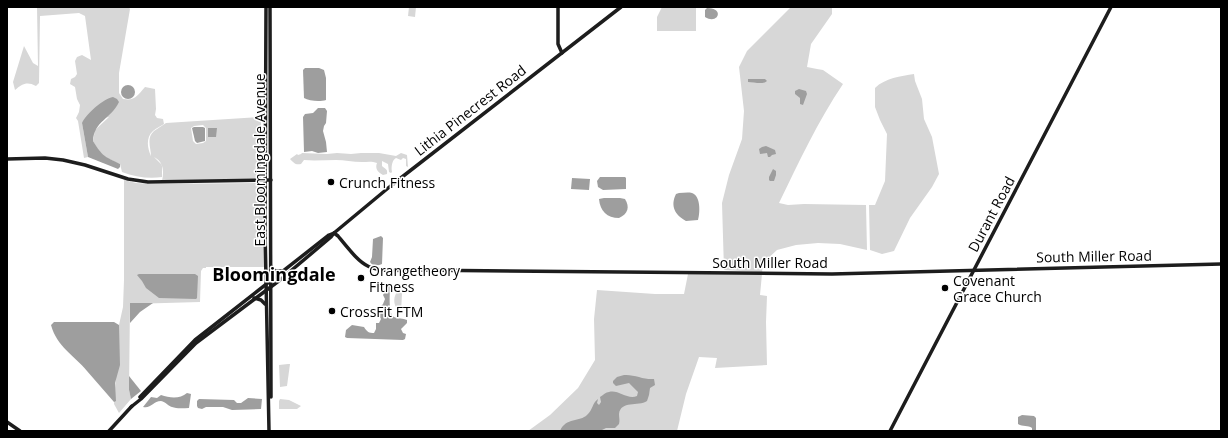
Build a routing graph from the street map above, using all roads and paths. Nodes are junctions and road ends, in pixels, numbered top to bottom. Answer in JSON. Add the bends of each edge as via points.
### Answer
{"nodes":[{"id":1,"x":266,"y":7,"type":"edge"},
{"id":2,"x":270,"y":7,"type":"edge"},
{"id":3,"x":558,"y":7,"type":"edge"},
{"id":4,"x":621,"y":7,"type":"edge"},
{"id":5,"x":1111,"y":7,"type":"edge"},
{"id":6,"x":562,"y":53,"type":"junction"},
{"id":7,"x":7,"y":159,"type":"edge"},
{"id":8,"x":264,"y":180,"type":"junction"},
{"id":9,"x":271,"y":180,"type":"junction"},
{"id":10,"x":334,"y":233,"type":"junction"},
{"id":11,"x":1221,"y":264,"type":"edge"},
{"id":12,"x":270,"y":265,"type":"junction"},
{"id":13,"x":974,"y":270,"type":"junction"},
{"id":14,"x":283,"y":271,"type":"junction"},
{"id":15,"x":271,"y":281,"type":"junction"},
{"id":16,"x":266,"y":285,"type":"junction"},
{"id":17,"x":271,"y":286,"type":"junction"},
{"id":18,"x":266,"y":290,"type":"junction"},
{"id":19,"x":254,"y":298,"type":"junction"},
{"id":20,"x":266,"y":306,"type":"junction"},
{"id":21,"x":131,"y":407,"type":"junction"},
{"id":22,"x":269,"y":410,"type":"junction"},
{"id":23,"x":7,"y":422,"type":"edge"},
{"id":24,"x":110,"y":430,"type":"edge"},
{"id":25,"x":20,"y":431,"type":"edge"},
{"id":26,"x":269,"y":431,"type":"edge"},
{"id":27,"x":890,"y":431,"type":"edge"}],
"edges":[{"from":1,"to":8,"type":"main road","name":"East Bloomingdale Avenue"},
{"from":2,"to":9,"type":"main road","name":"East Bloomingdale Avenue"},
{"from":3,"to":6,"type":"main road","via":[[558,44]]},
{"from":4,"to":6,"type":"main road","name":"Lithia Pinecrest Road"},
{"from":5,"to":13,"type":"main road","name":"Durant Road"},
{"from":6,"to":10,"type":"main road","name":"Lithia Pinecrest Road"},
{"from":7,"to":8,"type":"main road","via":[[63,160],[128,179],[148,182]]},
{"from":8,"to":9,"type":"main road"},
{"from":8,"to":16,"type":"main road","name":"East Bloomingdale Avenue"},
{"from":9,"to":12,"type":"main road","name":"East Bloomingdale Avenue"},
{"from":10,"to":13,"type":"main road","name":"South Miller Road","via":[[360,262],[373,269],[390,271],[832,274]]},
{"from":10,"to":14,"type":"main road","name":"Lithia Pinecrest Road","via":[[329,234]]},
{"from":10,"to":17,"type":"main road","name":"Lithia Pinecrest Road"},
{"from":11,"to":13,"type":"main road","name":"South Miller Road"},
{"from":12,"to":14,"type":"main road","via":[[275,271]]},
{"from":12,"to":15,"type":"main road","name":"East Bloomingdale Avenue"},
{"from":13,"to":27,"type":"main road","name":"Durant Road"},
{"from":14,"to":15,"type":"main road","name":"Lithia Pinecrest Road"},
{"from":15,"to":16,"type":"main road","name":"Lithia Pinecrest Road"},
{"from":15,"to":17,"type":"main road","name":"East Bloomingdale Avenue"},
{"from":16,"to":18,"type":"main road","name":"East Bloomingdale Avenue"},
{"from":16,"to":21,"type":"main road","name":"Lithia Pinecrest Road","via":[[195,340]]},
{"from":17,"to":18,"type":"main road","name":"Lithia Pinecrest Road"},
{"from":17,"to":22,"type":"main road","name":"East Bloomingdale Avenue"},
{"from":18,"to":19,"type":"main road","name":"Lithia Pinecrest Road"},
{"from":18,"to":20,"type":"main road","name":"East Bloomingdale Avenue"},
{"from":19,"to":20,"type":"main road","via":[[263,301]]},
{"from":19,"to":21,"type":"main road","name":"Lithia Pinecrest Road","via":[[180,358]]},
{"from":20,"to":22,"type":"main road","name":"East Bloomingdale Avenue"},
{"from":21,"to":24,"type":"main road","name":"Lithia Pinecrest Road"},
{"from":22,"to":26,"type":"main road"},
{"from":23,"to":25,"type":"main road"}]}
